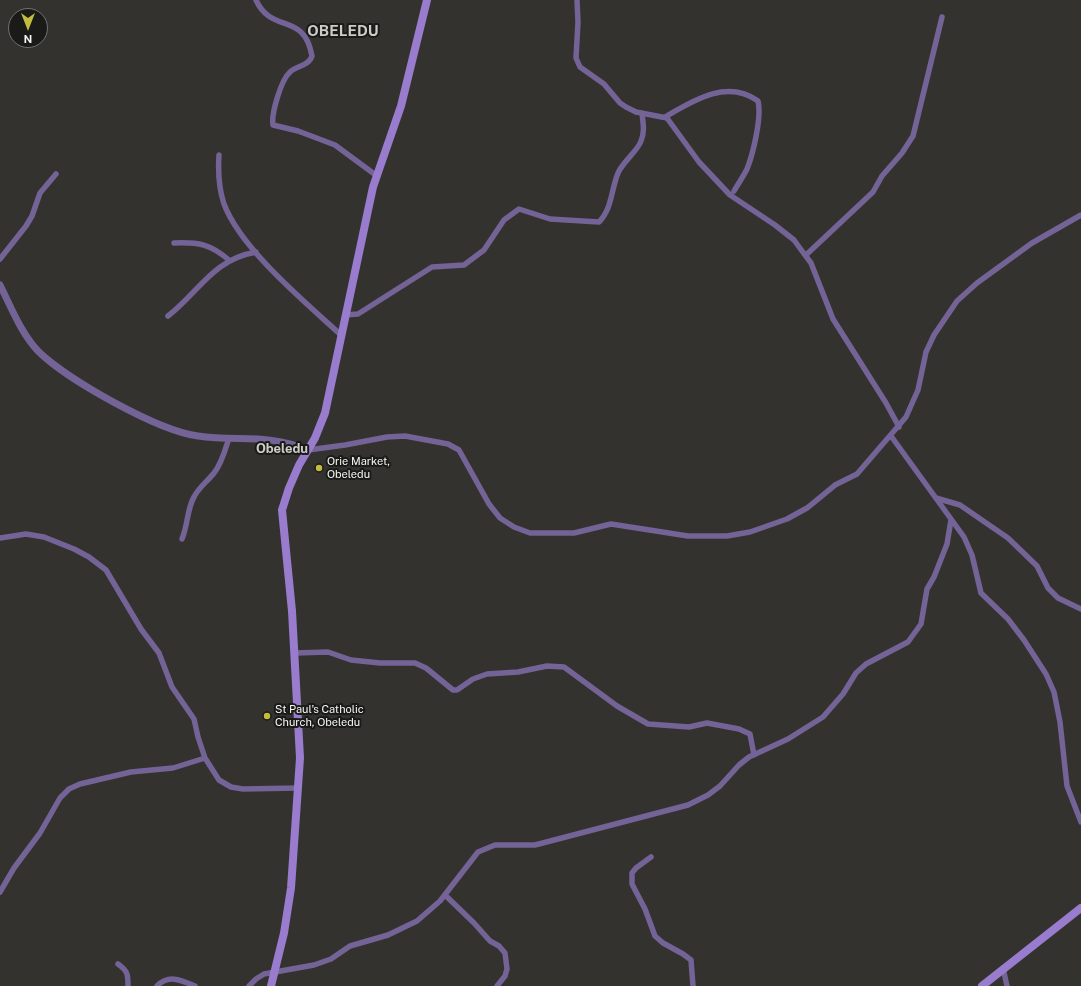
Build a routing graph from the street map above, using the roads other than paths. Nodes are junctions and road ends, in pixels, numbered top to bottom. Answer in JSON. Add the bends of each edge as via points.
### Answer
{"nodes":[{"id":1,"x":256,"y":0,"type":"edge"},
{"id":2,"x":426,"y":0,"type":"edge"},
{"id":3,"x":576,"y":0,"type":"edge"},
{"id":4,"x":942,"y":17,"type":"dead end"},
{"id":5,"x":642,"y":113,"type":"junction"},
{"id":6,"x":665,"y":116,"type":"junction"},
{"id":7,"x":219,"y":155,"type":"dead end"},
{"id":8,"x":56,"y":174,"type":"dead end"},
{"id":9,"x":377,"y":176,"type":"junction"},
{"id":10,"x":734,"y":191,"type":"dead end"},
{"id":11,"x":1081,"y":215,"type":"edge"},
{"id":12,"x":174,"y":243,"type":"dead end"},
{"id":13,"x":256,"y":252,"type":"junction"},
{"id":14,"x":806,"y":256,"type":"junction"},
{"id":15,"x":0,"y":259,"type":"edge"},
{"id":16,"x":229,"y":260,"type":"junction"},
{"id":17,"x":0,"y":286,"type":"edge"},
{"id":18,"x":345,"y":315,"type":"junction"},
{"id":19,"x":168,"y":316,"type":"dead end"},
{"id":20,"x":341,"y":335,"type":"junction"},
{"id":21,"x":899,"y":427,"type":"junction"},
{"id":22,"x":891,"y":436,"type":"junction"},
{"id":23,"x":229,"y":438,"type":"junction"},
{"id":24,"x":308,"y":450,"type":"junction"},
{"id":25,"x":936,"y":498,"type":"junction"},
{"id":26,"x":951,"y":520,"type":"junction"},
{"id":27,"x":0,"y":538,"type":"edge"},
{"id":28,"x":182,"y":539,"type":"dead end"},
{"id":29,"x":1081,"y":609,"type":"edge"},
{"id":30,"x":295,"y":652,"type":"junction"},
{"id":31,"x":754,"y":754,"type":"junction"},
{"id":32,"x":205,"y":758,"type":"junction"},
{"id":33,"x":298,"y":788,"type":"junction"},
{"id":34,"x":1081,"y":822,"type":"edge"},
{"id":35,"x":651,"y":857,"type":"dead end"},
{"id":36,"x":0,"y":892,"type":"edge"},
{"id":37,"x":445,"y":895,"type":"junction"},
{"id":38,"x":1081,"y":908,"type":"edge"},
{"id":39,"x":118,"y":964,"type":"dead end"},
{"id":40,"x":1003,"y":968,"type":"junction"},
{"id":41,"x":274,"y":971,"type":"junction"},
{"id":42,"x":128,"y":986,"type":"edge"},
{"id":43,"x":157,"y":986,"type":"edge"},
{"id":44,"x":195,"y":986,"type":"edge"},
{"id":45,"x":249,"y":986,"type":"edge"},
{"id":46,"x":271,"y":986,"type":"edge"},
{"id":47,"x":497,"y":986,"type":"edge"},
{"id":48,"x":693,"y":986,"type":"edge"},
{"id":49,"x":982,"y":986,"type":"edge"},
{"id":50,"x":1007,"y":986,"type":"edge"}],
"edges":[{"from":1,"to":9,"type":"street","via":[[264,14],[271,19],[291,25],[302,32],[312,56],[307,63],[286,77],[277,100],[273,125],[336,145]]},
{"from":2,"to":9,"type":"main road","via":[[402,106]]},
{"from":3,"to":5,"type":"street","via":[[576,58],[580,67],[604,84],[620,103]]},
{"from":4,"to":14,"type":"street","via":[[913,136],[873,192]]},
{"from":5,"to":6,"type":"street"},
{"from":5,"to":18,"type":"street","via":[[644,132],[641,143],[624,161],[614,183],[611,201],[599,222],[550,218],[519,210],[504,220],[484,250],[464,265],[432,267],[358,314]]},
{"from":6,"to":10,"type":"street","via":[[700,98],[721,91],[736,92],[758,101],[751,156]]},
{"from":6,"to":14,"type":"street","via":[[699,162],[730,195],[794,240]]},
{"from":7,"to":13,"type":"street","via":[[218,168],[223,202],[244,239]]},
{"from":8,"to":15,"type":"street","via":[[40,193],[26,226]]},
{"from":9,"to":18,"type":"main road"},
{"from":11,"to":21,"type":"street","via":[[1032,243],[957,300],[926,352],[918,390]]},
{"from":12,"to":16,"type":"street","via":[[202,243]]},
{"from":13,"to":16,"type":"street"},
{"from":13,"to":20,"type":"street"},
{"from":14,"to":21,"type":"street","via":[[833,319]]},
{"from":16,"to":19,"type":"street","via":[[214,270],[190,298]]},
{"from":17,"to":23,"type":"street","via":[[38,350],[79,382],[143,417],[179,432]]},
{"from":18,"to":20,"type":"main road"},
{"from":20,"to":24,"type":"main road","via":[[325,414]]},
{"from":21,"to":22,"type":"street"},
{"from":22,"to":24,"type":"street","via":[[857,474],[834,485],[807,508],[770,525],[727,536],[688,536],[611,524],[574,533],[530,533],[500,518],[489,504],[459,450],[448,444],[393,436]]},
{"from":22,"to":25,"type":"street"},
{"from":23,"to":24,"type":"street","via":[[257,437],[284,441]]},
{"from":23,"to":28,"type":"street","via":[[215,472],[193,497]]},
{"from":24,"to":30,"type":"main road","via":[[289,488],[282,510]]},
{"from":25,"to":26,"type":"street"},
{"from":25,"to":29,"type":"street","via":[[960,505],[1008,538],[1037,566],[1048,588],[1058,598]]},
{"from":26,"to":31,"type":"street","via":[[947,544],[927,590],[921,624],[915,634],[908,642],[866,664],[856,673],[843,694],[823,717],[788,739]]},
{"from":26,"to":34,"type":"street","via":[[958,527],[972,554],[981,593],[1008,619],[1024,640],[1046,674],[1054,692],[1060,722],[1066,786]]},
{"from":27,"to":32,"type":"street","via":[[26,534],[44,537],[74,548],[106,570],[141,629],[160,652],[172,688],[194,719]]},
{"from":30,"to":31,"type":"street","via":[[328,652],[350,660],[380,663],[415,663],[426,668],[453,690],[487,674],[518,672],[547,666],[564,667],[617,706],[648,724],[689,727],[707,723],[740,729],[750,734]]},
{"from":30,"to":33,"type":"main road","via":[[300,758]]},
{"from":31,"to":37,"type":"street","via":[[739,765],[720,786],[688,804],[535,845],[494,845],[478,852]]},
{"from":32,"to":33,"type":"street","via":[[219,780],[231,787]]},
{"from":32,"to":36,"type":"street","via":[[173,768],[131,772],[69,789],[60,798]]},
{"from":33,"to":41,"type":"main road","via":[[291,888]]},
{"from":35,"to":48,"type":"street","via":[[636,868],[632,874],[632,884],[655,936],[691,960]]},
{"from":37,"to":41,"type":"street","via":[[417,921],[388,935],[350,946],[331,959],[314,965]]},
{"from":37,"to":47,"type":"street","via":[[505,953],[507,969]]},
{"from":38,"to":40,"type":"main road"},
{"from":39,"to":42,"type":"street","via":[[126,969]]},
{"from":40,"to":49,"type":"main road"},
{"from":40,"to":50,"type":"street"},
{"from":41,"to":45,"type":"street","via":[[256,979]]},
{"from":41,"to":46,"type":"main road"},
{"from":43,"to":44,"type":"street","via":[[169,979],[178,979]]}]}
